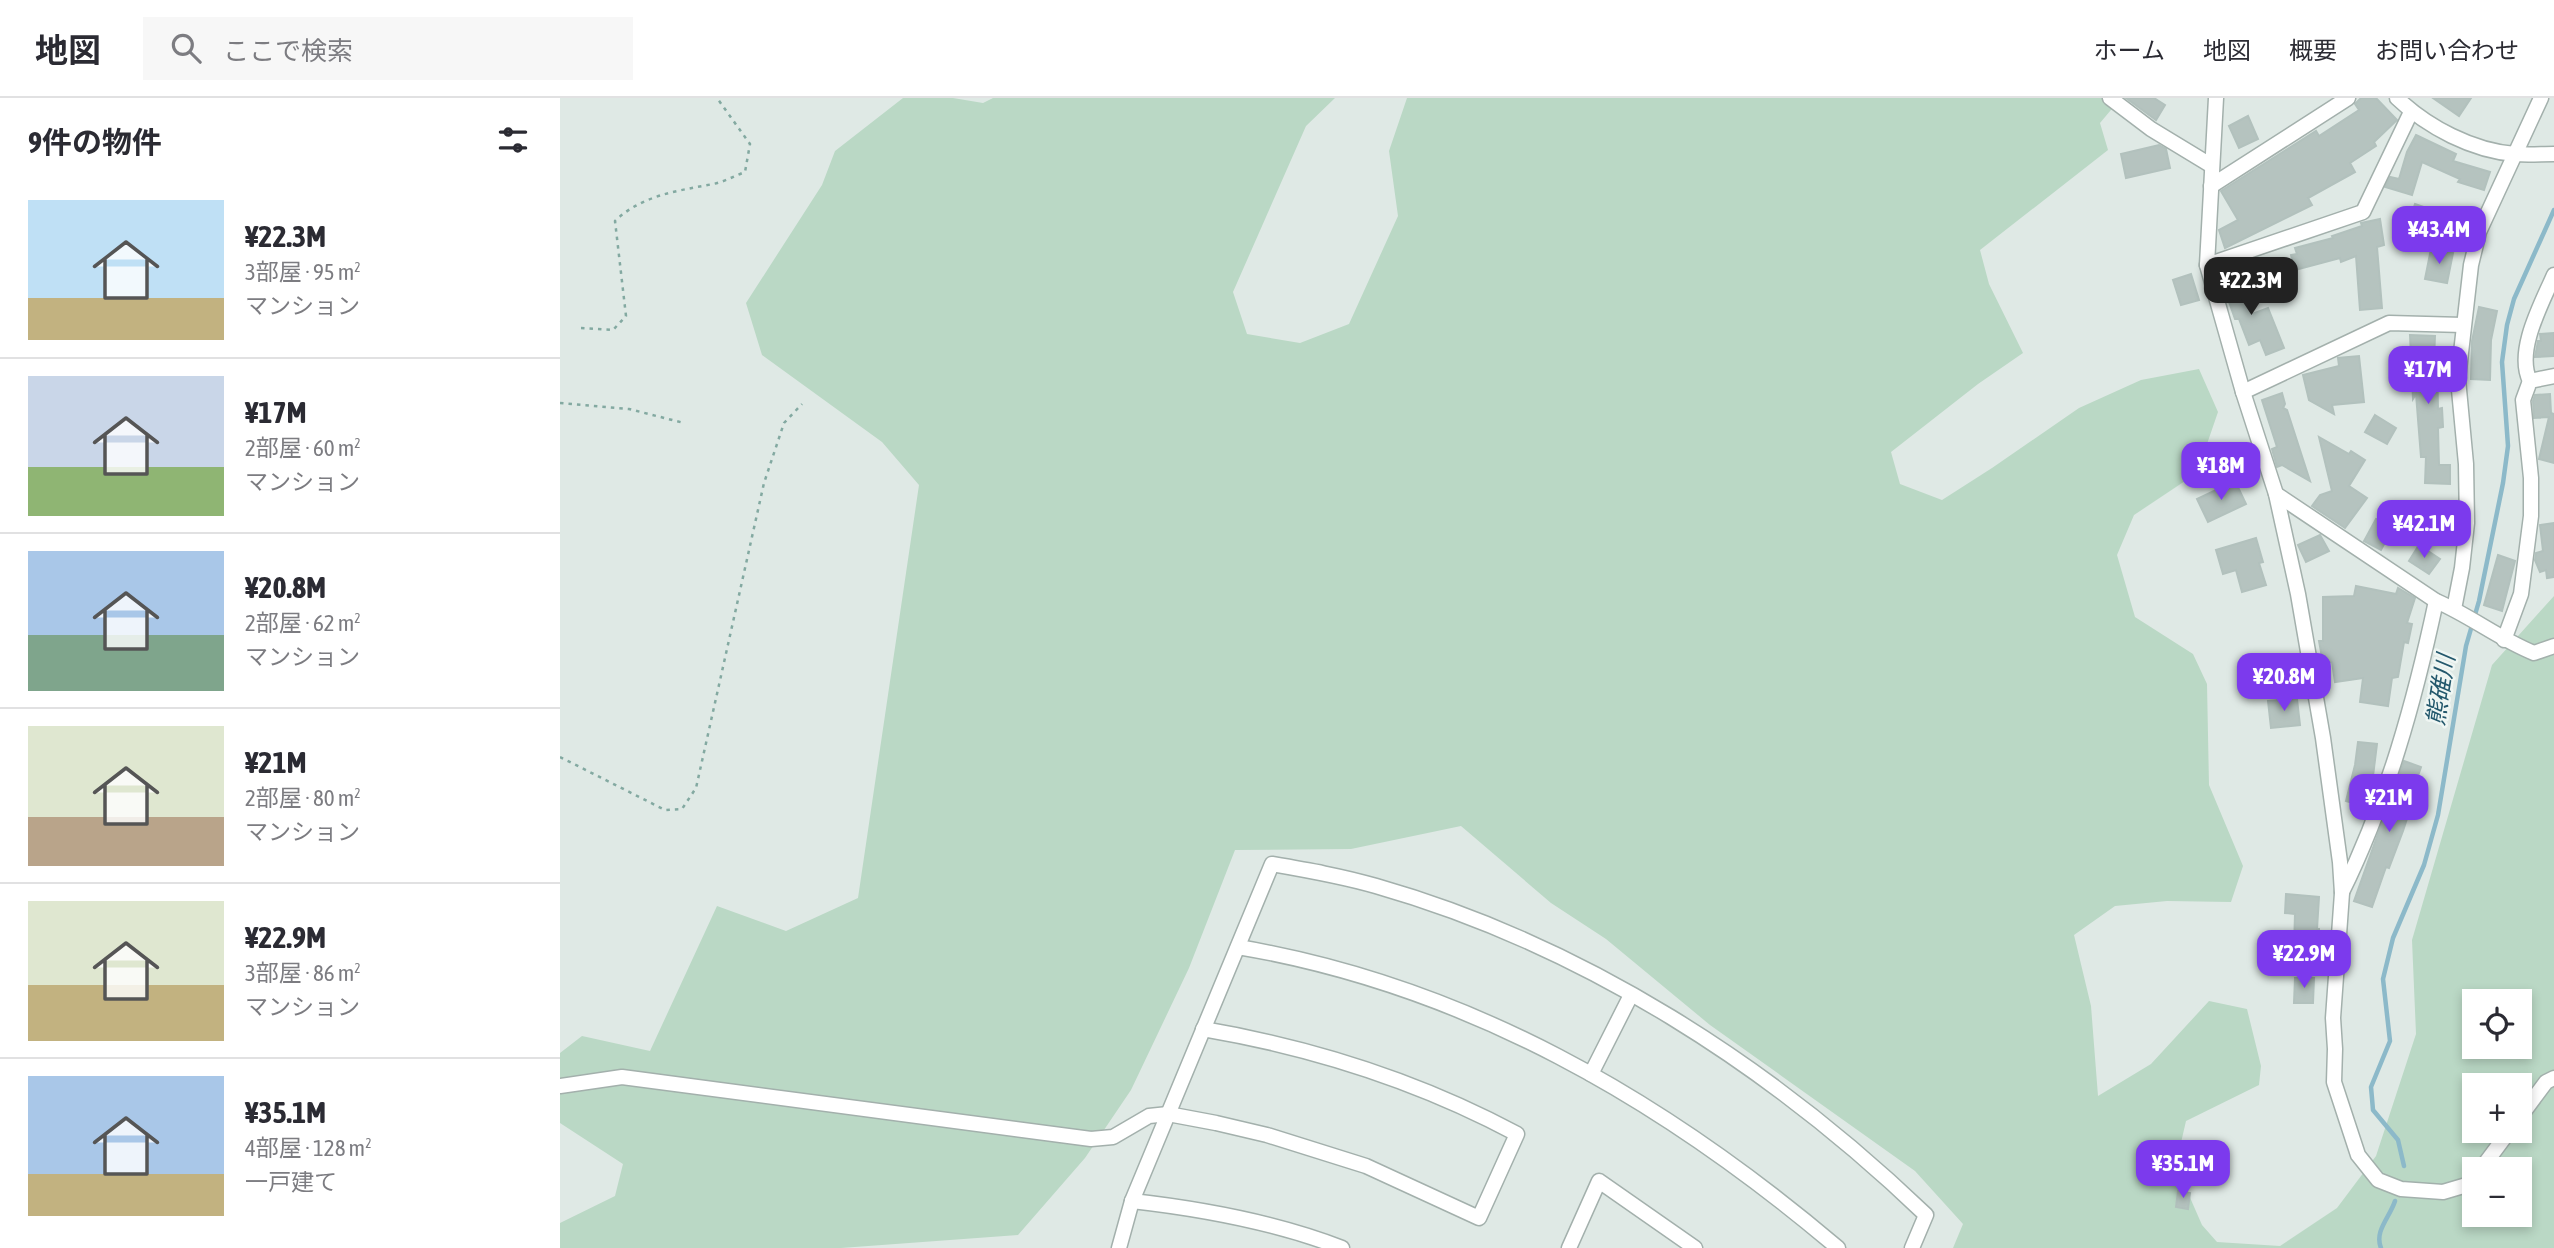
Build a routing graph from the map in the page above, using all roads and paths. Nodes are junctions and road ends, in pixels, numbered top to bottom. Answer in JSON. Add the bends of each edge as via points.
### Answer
{"nodes":[{"id":1,"x":717,"y":98,"type":"edge"},
{"id":2,"x":2110,"y":98,"type":"edge"},
{"id":3,"x":2216,"y":98,"type":"edge"},
{"id":4,"x":2348,"y":98,"type":"edge"},
{"id":5,"x":2397,"y":98,"type":"edge"},
{"id":6,"x":2542,"y":98,"type":"edge"},
{"id":7,"x":2411,"y":112,"type":"junction"},
{"id":8,"x":2515,"y":154,"type":"junction"},
{"id":9,"x":2554,"y":154,"type":"edge"},
{"id":10,"x":2212,"y":166,"type":"junction"},
{"id":11,"x":2211,"y":186,"type":"junction"},
{"id":12,"x":2207,"y":265,"type":"junction"},
{"id":13,"x":2554,"y":275,"type":"edge"},
{"id":14,"x":2463,"y":325,"type":"junction"},
{"id":15,"x":580,"y":328,"type":"dead end"},
{"id":16,"x":2554,"y":376,"type":"edge"},
{"id":17,"x":2530,"y":381,"type":"junction"},
{"id":18,"x":2243,"y":392,"type":"junction"},
{"id":19,"x":560,"y":403,"type":"edge"},
{"id":20,"x":802,"y":404,"type":"dead end"},
{"id":21,"x":684,"y":424,"type":"dead end"},
{"id":22,"x":2276,"y":494,"type":"junction"},
{"id":23,"x":2437,"y":601,"type":"junction"},
{"id":24,"x":2459,"y":612,"type":"junction"},
{"id":25,"x":2504,"y":640,"type":"junction"},
{"id":26,"x":2554,"y":646,"type":"edge"},
{"id":27,"x":560,"y":757,"type":"edge"},
{"id":28,"x":2342,"y":893,"type":"junction"},
{"id":29,"x":1238,"y":947,"type":"junction"},
{"id":30,"x":1631,"y":995,"type":"junction"},
{"id":31,"x":1203,"y":1029,"type":"junction"},
{"id":32,"x":1591,"y":1074,"type":"junction"},
{"id":33,"x":2554,"y":1078,"type":"edge"},
{"id":34,"x":560,"y":1086,"type":"edge"},
{"id":35,"x":2532,"y":1101,"type":"edge"},
{"id":36,"x":1168,"y":1114,"type":"junction"},
{"id":37,"x":2462,"y":1186,"type":"edge"},
{"id":38,"x":1132,"y":1200,"type":"junction"},
{"id":39,"x":1119,"y":1248,"type":"edge"},
{"id":40,"x":1342,"y":1248,"type":"edge"},
{"id":41,"x":1569,"y":1248,"type":"edge"},
{"id":42,"x":1695,"y":1248,"type":"edge"},
{"id":43,"x":1838,"y":1248,"type":"edge"},
{"id":44,"x":1912,"y":1248,"type":"edge"}],
"edges":[{"from":1,"to":15,"type":"path","via":[[750,144],[745,172],[659,195],[629,208],[615,221],[626,316],[613,330]]},
{"from":2,"to":10,"type":"street"},
{"from":3,"to":10,"type":"street"},
{"from":4,"to":11,"type":"street"},
{"from":5,"to":7,"type":"street"},
{"from":6,"to":8,"type":"street"},
{"from":7,"to":8,"type":"street","via":[[2475,145]]},
{"from":7,"to":12,"type":"street","via":[[2362,212]]},
{"from":8,"to":9,"type":"street"},
{"from":8,"to":14,"type":"street","via":[[2479,232]]},
{"from":10,"to":11,"type":"street"},
{"from":11,"to":12,"type":"street"},
{"from":12,"to":18,"type":"street"},
{"from":13,"to":17,"type":"street","via":[[2525,357]]},
{"from":14,"to":18,"type":"street","via":[[2389,323]]},
{"from":14,"to":24,"type":"street","via":[[2458,379],[2467,523]]},
{"from":16,"to":17,"type":"street"},
{"from":17,"to":25,"type":"street","via":[[2523,400],[2531,516],[2521,594]]},
{"from":18,"to":22,"type":"street"},
{"from":19,"to":21,"type":"path","via":[[629,409]]},
{"from":20,"to":27,"type":"path","via":[[784,423],[764,483],[695,788],[682,809],[665,810]]},
{"from":22,"to":23,"type":"street"},
{"from":22,"to":28,"type":"street","via":[[2323,738]]},
{"from":23,"to":24,"type":"street"},
{"from":23,"to":28,"type":"street","via":[[2385,791]]},
{"from":24,"to":25,"type":"street"},
{"from":25,"to":26,"type":"street","via":[[2534,653]]},
{"from":28,"to":37,"type":"street","via":[[2333,1018],[2334,1083],[2358,1155],[2378,1180],[2400,1189],[2443,1192]]},
{"from":29,"to":30,"type":"street","via":[[1272,864],[1374,885],[1462,914],[1558,956]]},
{"from":29,"to":31,"type":"street"},
{"from":29,"to":32,"type":"street","via":[[1288,955],[1389,983],[1487,1021]]},
{"from":30,"to":32,"type":"street"},
{"from":30,"to":44,"type":"street","via":[[1741,1063],[1885,1177],[1926,1215]]},
{"from":31,"to":36,"type":"street"},
{"from":31,"to":36,"type":"street","via":[[1352,1063],[1447,1099],[1517,1134],[1479,1218],[1414,1186],[1317,1149]]},
{"from":32,"to":43,"type":"street","via":[[1715,1152]]},
{"from":33,"to":35,"type":"street"},
{"from":34,"to":36,"type":"street","via":[[622,1077],[1091,1139],[1113,1137],[1149,1116]]},
{"from":36,"to":38,"type":"street"},
{"from":38,"to":39,"type":"street"},
{"from":38,"to":40,"type":"street","via":[[1235,1216]]},
{"from":41,"to":42,"type":"street","via":[[1600,1181]]}]}
